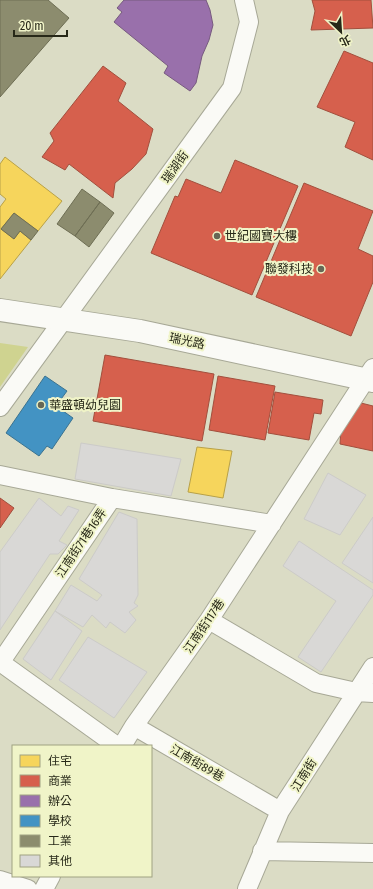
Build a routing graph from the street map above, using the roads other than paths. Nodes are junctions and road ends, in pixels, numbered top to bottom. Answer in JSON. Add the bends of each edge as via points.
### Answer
{"nodes":[{"id":1,"x":244,"y":0,"type":"edge"},
{"id":2,"x":0,"y":310,"type":"edge"},
{"id":3,"x":64,"y":319,"type":"junction"},
{"id":4,"x":371,"y":376,"type":"edge"},
{"id":5,"x":0,"y":407,"type":"edge"},
{"id":6,"x":0,"y":474,"type":"edge"},
{"id":7,"x":112,"y":498,"type":"junction"},
{"id":8,"x":272,"y":524,"type":"junction"},
{"id":9,"x":209,"y":620,"type":"junction"},
{"id":10,"x":0,"y":663,"type":"edge"},
{"id":11,"x":373,"y":668,"type":"edge"},
{"id":12,"x":365,"y":692,"type":"edge"},
{"id":13,"x":134,"y":726,"type":"junction"},
{"id":14,"x":116,"y":745,"type":"edge"},
{"id":15,"x":123,"y":745,"type":"edge"},
{"id":16,"x":280,"y":811,"type":"junction"},
{"id":17,"x":262,"y":851,"type":"junction"},
{"id":18,"x":373,"y":853,"type":"edge"},
{"id":19,"x":50,"y":877,"type":"edge"},
{"id":20,"x":0,"y":880,"type":"edge"},
{"id":21,"x":28,"y":889,"type":"edge"},
{"id":22,"x":44,"y":889,"type":"edge"},
{"id":23,"x":247,"y":889,"type":"edge"}],
"edges":[{"from":1,"to":3,"type":"street","name":"瑞湖街","via":[[249,22],[232,88]]},
{"from":2,"to":3,"type":"street","name":"瑞光路"},
{"from":3,"to":4,"type":"street","name":"瑞光路","via":[[140,331]]},
{"from":3,"to":5,"type":"street"},
{"from":4,"to":8,"type":"street","name":"江南街117巷"},
{"from":6,"to":7,"type":"street"},
{"from":7,"to":8,"type":"street","name":"江南街71巷16弄"},
{"from":7,"to":10,"type":"street","name":"江南街71巷16弄"},
{"from":8,"to":9,"type":"street","name":"江南街117巷"},
{"from":9,"to":12,"type":"street","via":[[316,683]]},
{"from":9,"to":13,"type":"street","name":"江南街117巷"},
{"from":10,"to":14,"type":"street"},
{"from":11,"to":12,"type":"street","name":"江南街"},
{"from":12,"to":16,"type":"street","name":"江南街"},
{"from":13,"to":15,"type":"street"},
{"from":13,"to":16,"type":"street","name":"江南街89巷"},
{"from":16,"to":17,"type":"street","name":"江南街"},
{"from":17,"to":18,"type":"street"},
{"from":17,"to":23,"type":"street","name":"江南街"},
{"from":19,"to":22,"type":"street"},
{"from":20,"to":21,"type":"street"}]}
